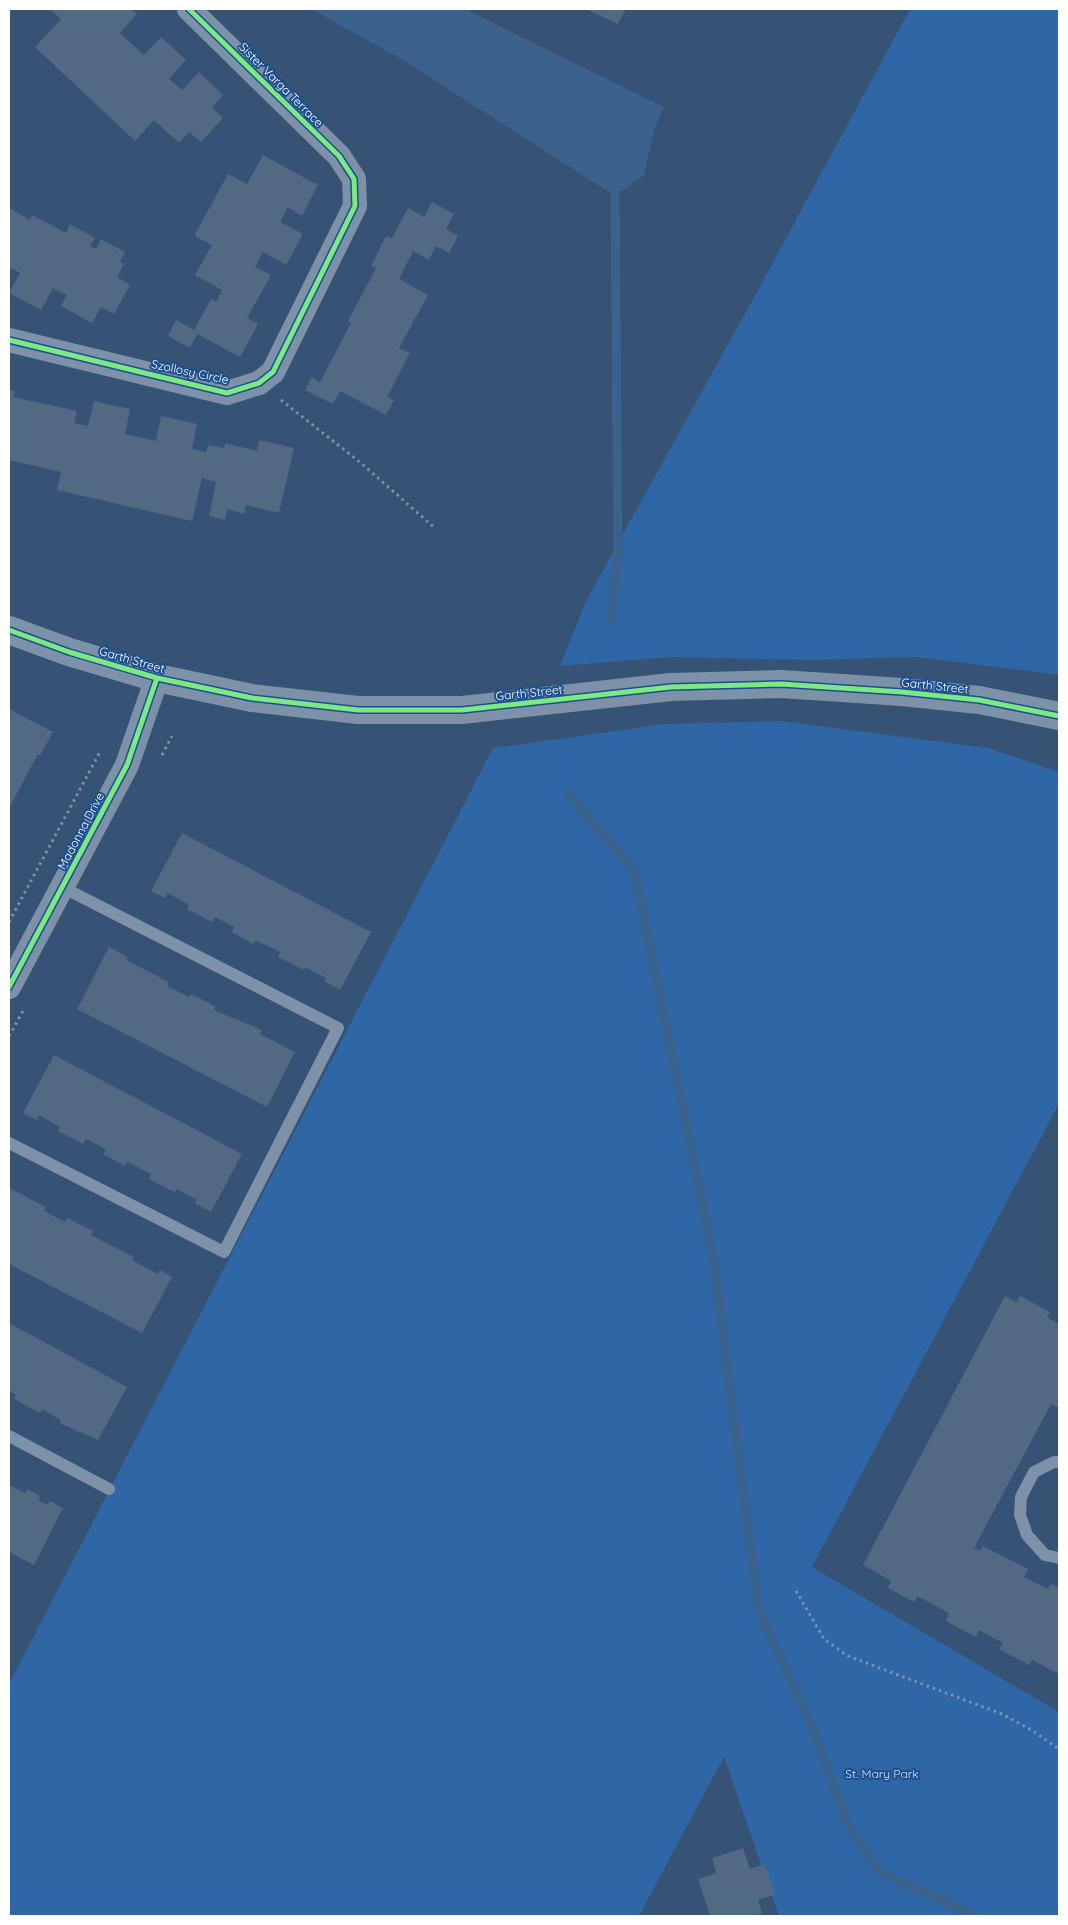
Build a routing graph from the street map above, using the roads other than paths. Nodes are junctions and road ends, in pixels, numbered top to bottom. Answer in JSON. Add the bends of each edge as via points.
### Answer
{"nodes":[{"id":1,"x":195,"y":10,"type":"edge"},
{"id":2,"x":354,"y":179,"type":"joint"},
{"id":3,"x":9,"y":340,"type":"edge"},
{"id":4,"x":9,"y":630,"type":"edge"},
{"id":5,"x":156,"y":678,"type":"junction"},
{"id":6,"x":1059,"y":716,"type":"edge"},
{"id":7,"x":62,"y":887,"type":"junction"},
{"id":8,"x":9,"y":987,"type":"edge"},
{"id":9,"x":9,"y":1143,"type":"edge"},
{"id":10,"x":9,"y":1436,"type":"edge"},
{"id":11,"x":1059,"y":1462,"type":"edge"},
{"id":12,"x":109,"y":1489,"type":"dead end"},
{"id":13,"x":1059,"y":1558,"type":"edge"}],
"edges":[{"from":1,"to":2,"type":"street","name":"Sister Varga Terrace","via":[[339,156]]},
{"from":2,"to":3,"type":"street","name":"Szollosy Circle","via":[[355,206],[273,372],[259,383],[227,393]]},
{"from":4,"to":5,"type":"street","name":"Garth Street"},
{"from":5,"to":6,"type":"street","name":"Garth Street","via":[[252,698],[358,710],[462,710],[671,687],[781,684],[969,699]]},
{"from":5,"to":7,"type":"street","name":"Madonna Drive","via":[[127,765]]},
{"from":7,"to":8,"type":"street","name":"Madonna Drive"},
{"from":7,"to":9,"type":"lane","via":[[338,1028],[224,1252]]},
{"from":10,"to":12,"type":"lane"},
{"from":11,"to":13,"type":"lane","via":[[1034,1472],[1021,1497],[1020,1515],[1027,1535],[1045,1555]]}]}
